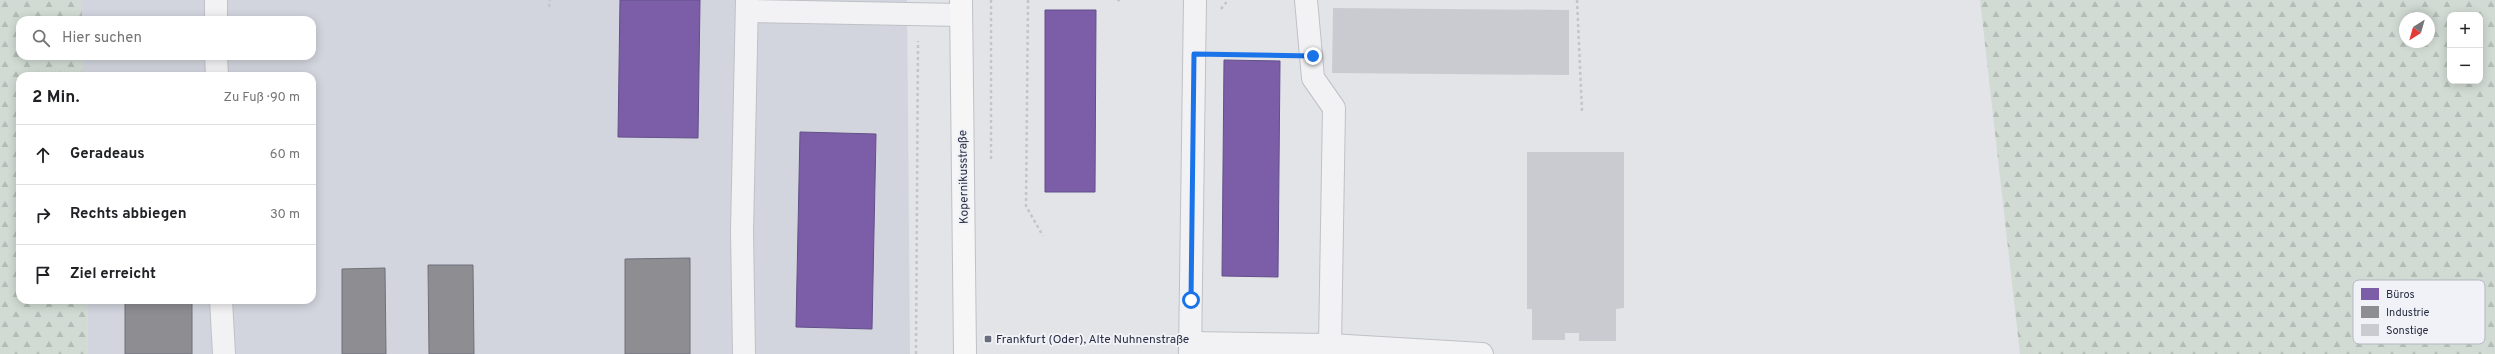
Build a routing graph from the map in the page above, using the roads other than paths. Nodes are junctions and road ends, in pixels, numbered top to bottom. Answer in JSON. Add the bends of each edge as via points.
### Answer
{"nodes":[{"id":1,"x":216,"y":0,"type":"edge"},
{"id":2,"x":1195,"y":0,"type":"edge"},
{"id":3,"x":1306,"y":0,"type":"edge"},
{"id":4,"x":747,"y":6,"type":"edge"},
{"id":5,"x":961,"y":8,"type":"edge"},
{"id":6,"x":216,"y":16,"type":"edge"},
{"id":7,"x":216,"y":60,"type":"edge"},
{"id":8,"x":217,"y":72,"type":"edge"},
{"id":9,"x":222,"y":304,"type":"edge"},
{"id":10,"x":1330,"y":345,"type":"junction"},
{"id":11,"x":1190,"y":348,"type":"edge"},
{"id":12,"x":224,"y":354,"type":"edge"},
{"id":13,"x":744,"y":354,"type":"edge"},
{"id":14,"x":965,"y":354,"type":"edge"},
{"id":15,"x":1482,"y":354,"type":"edge"}],
"edges":[{"from":1,"to":6,"type":"lane"},
{"from":2,"to":11,"type":"lane"},
{"from":3,"to":10,"type":"lane","via":[[1313,78],[1334,108]]},
{"from":4,"to":5,"type":"lane","via":[[918,14]]},
{"from":4,"to":13,"type":"lane","via":[[742,231]]},
{"from":5,"to":14,"type":"main road","name":"Kopernikusstraße"},
{"from":7,"to":8,"type":"lane"},
{"from":9,"to":12,"type":"lane"},
{"from":10,"to":11,"type":"lane"},
{"from":10,"to":15,"type":"lane"}]}
